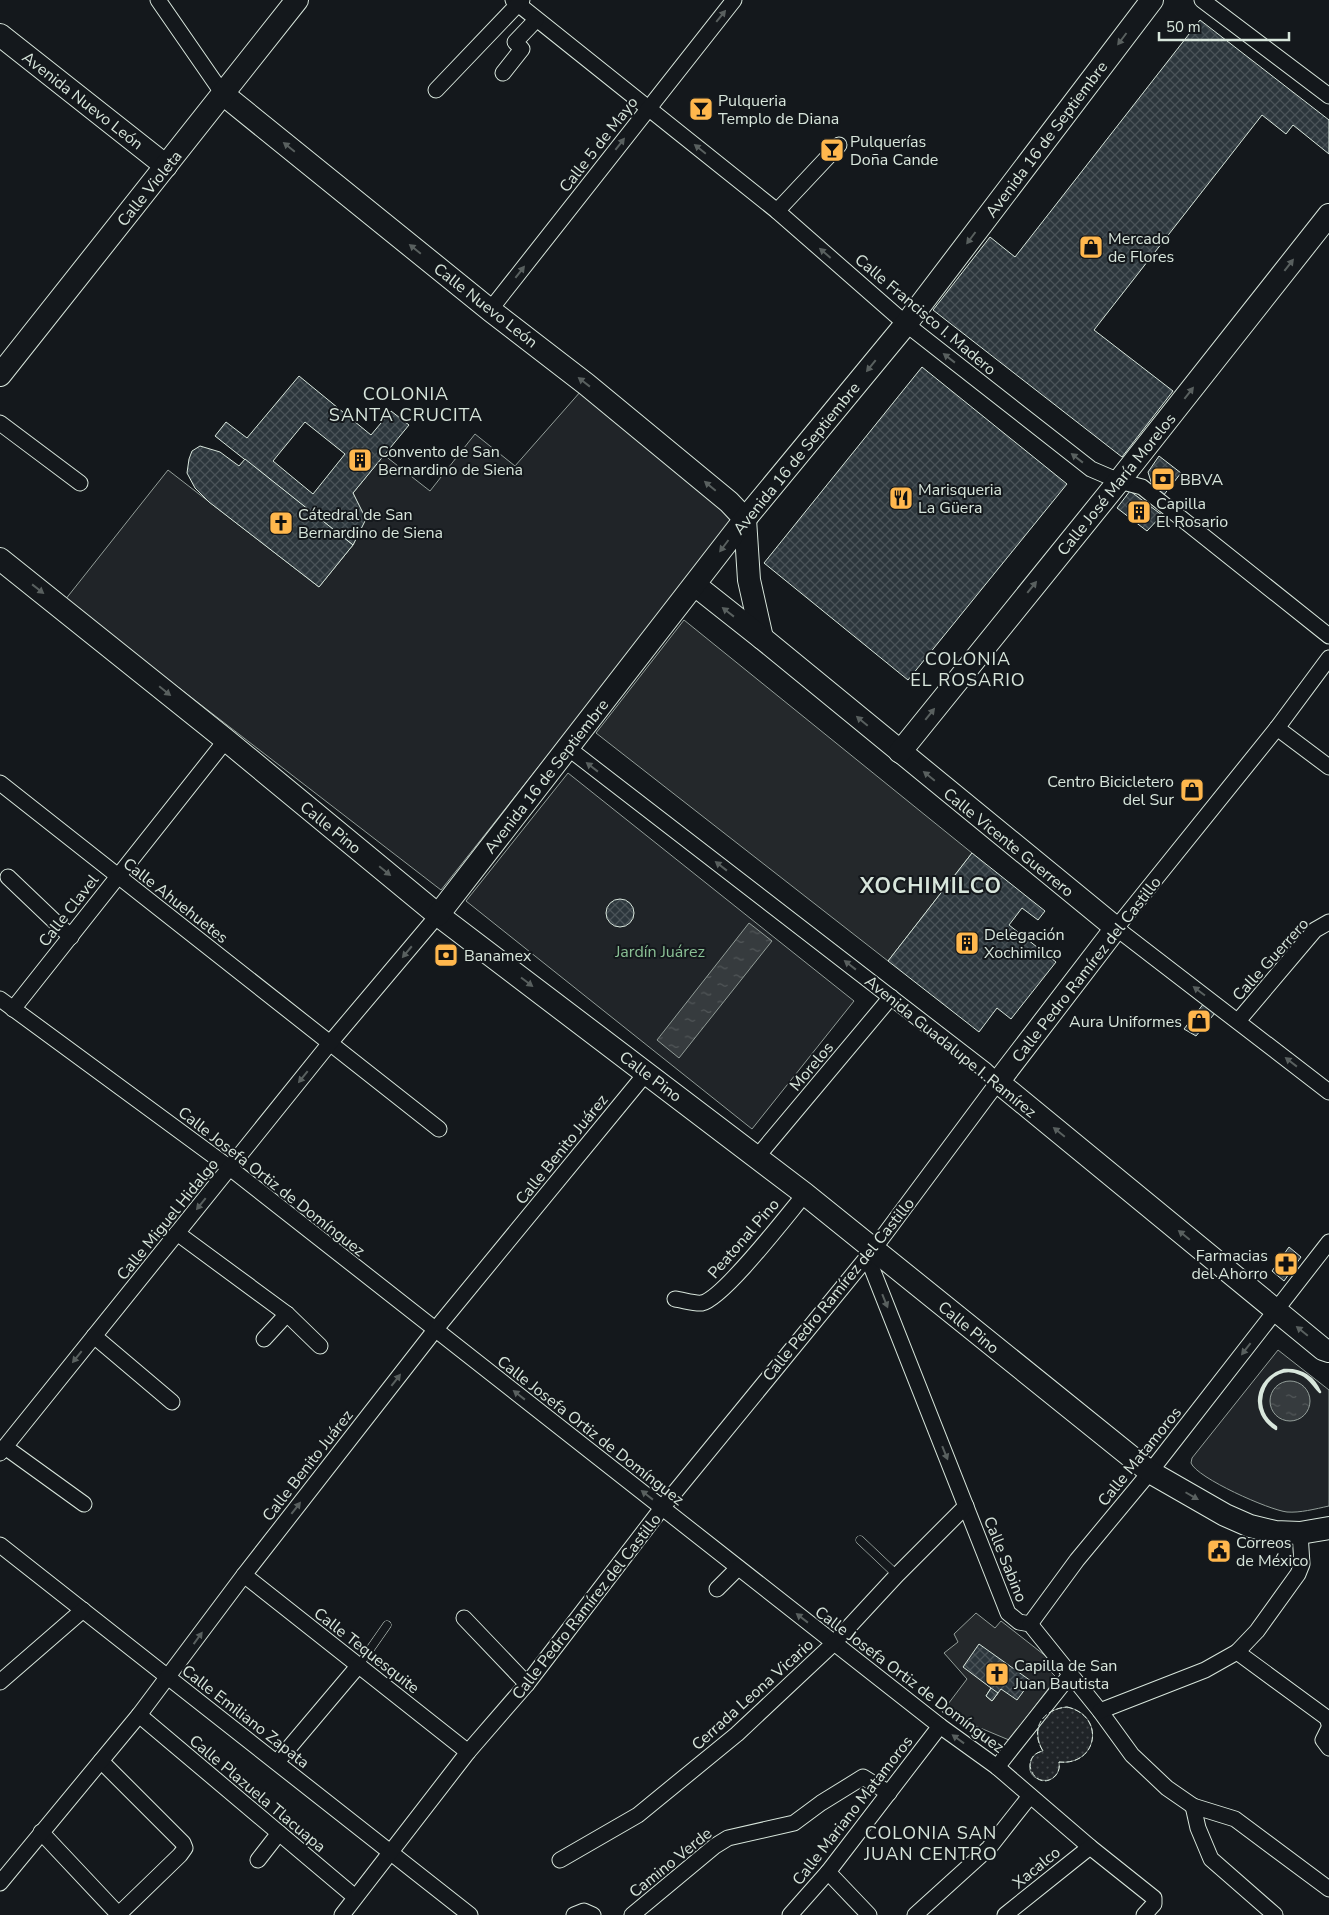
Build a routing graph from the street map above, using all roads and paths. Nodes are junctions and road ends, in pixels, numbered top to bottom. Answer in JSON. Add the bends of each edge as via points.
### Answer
{"nodes":[{"id":1,"x":158,"y":0,"type":"edge"},
{"id":2,"x":297,"y":0,"type":"edge"},
{"id":3,"x":734,"y":0,"type":"edge"},
{"id":4,"x":1152,"y":0,"type":"edge"},
{"id":5,"x":1202,"y":0,"type":"edge"},
{"id":6,"x":518,"y":1,"type":"edge"},
{"id":7,"x":536,"y":20,"type":"junction"},
{"id":8,"x":0,"y":35,"type":"edge"},
{"id":9,"x":503,"y":73,"type":"dead end"},
{"id":10,"x":436,"y":90,"type":"dead end"},
{"id":11,"x":224,"y":94,"type":"junction"},
{"id":12,"x":1329,"y":96,"type":"edge"},
{"id":13,"x":649,"y":107,"type":"junction"},
{"id":14,"x":839,"y":144,"type":"dead end"},
{"id":15,"x":166,"y":166,"type":"junction"},
{"id":16,"x":777,"y":211,"type":"junction"},
{"id":17,"x":1329,"y":215,"type":"edge"},
{"id":18,"x":490,"y":310,"type":"junction"},
{"id":19,"x":906,"y":324,"type":"junction"},
{"id":20,"x":0,"y":374,"type":"edge"},
{"id":21,"x":0,"y":423,"type":"edge"},
{"id":22,"x":1119,"y":481,"type":"junction"},
{"id":23,"x":80,"y":483,"type":"dead end"},
{"id":24,"x":745,"y":519,"type":"junction"},
{"id":25,"x":0,"y":559,"type":"edge"},
{"id":26,"x":694,"y":585,"type":"junction"},
{"id":27,"x":1329,"y":636,"type":"edge"},
{"id":28,"x":762,"y":638,"type":"junction"},
{"id":29,"x":1329,"y":658,"type":"edge"},
{"id":30,"x":1277,"y":728,"type":"junction"},
{"id":31,"x":226,"y":740,"type":"junction"},
{"id":32,"x":568,"y":748,"type":"junction"},
{"id":33,"x":900,"y":752,"type":"junction"},
{"id":34,"x":1329,"y":767,"type":"edge"},
{"id":35,"x":0,"y":783,"type":"edge"},
{"id":36,"x":117,"y":876,"type":"junction"},
{"id":37,"x":8,"y":877,"type":"dead end"},
{"id":38,"x":438,"y":915,"type":"junction"},
{"id":39,"x":1329,"y":922,"type":"edge"},
{"id":40,"x":1116,"y":928,"type":"junction"},
{"id":41,"x":71,"y":936,"type":"junction"},
{"id":42,"x":891,"y":997,"type":"junction"},
{"id":43,"x":0,"y":999,"type":"edge"},
{"id":44,"x":13,"y":1009,"type":"junction"},
{"id":45,"x":1238,"y":1021,"type":"junction"},
{"id":46,"x":330,"y":1043,"type":"junction"},
{"id":47,"x":647,"y":1072,"type":"junction"},
{"id":48,"x":998,"y":1082,"type":"junction"},
{"id":49,"x":1329,"y":1092,"type":"edge"},
{"id":50,"x":439,"y":1129,"type":"dead end"},
{"id":51,"x":757,"y":1157,"type":"junction"},
{"id":52,"x":230,"y":1168,"type":"junction"},
{"id":53,"x":804,"y":1194,"type":"junction"},
{"id":54,"x":178,"y":1233,"type":"junction"},
{"id":55,"x":1329,"y":1242,"type":"edge"},
{"id":56,"x":870,"y":1253,"type":"junction"},
{"id":57,"x":676,"y":1299,"type":"dead end"},
{"id":58,"x":1276,"y":1311,"type":"junction"},
{"id":59,"x":287,"y":1314,"type":"junction"},
{"id":60,"x":435,"y":1330,"type":"junction"},
{"id":61,"x":94,"y":1336,"type":"junction"},
{"id":62,"x":264,"y":1339,"type":"dead end"},
{"id":63,"x":320,"y":1346,"type":"dead end"},
{"id":64,"x":1327,"y":1353,"type":"edge"},
{"id":65,"x":172,"y":1402,"type":"dead end"},
{"id":66,"x":3,"y":1450,"type":"edge"},
{"id":67,"x":1150,"y":1472,"type":"junction"},
{"id":68,"x":84,"y":1504,"type":"dead end"},
{"id":69,"x":966,"y":1506,"type":"junction"},
{"id":70,"x":662,"y":1508,"type":"junction"},
{"id":71,"x":1329,"y":1528,"type":"edge"},
{"id":72,"x":1300,"y":1533,"type":"junction"},
{"id":73,"x":860,"y":1540,"type":"dead end"},
{"id":74,"x":0,"y":1545,"type":"edge"},
{"id":75,"x":738,"y":1568,"type":"junction"},
{"id":76,"x":244,"y":1574,"type":"junction"},
{"id":77,"x":897,"y":1575,"type":"junction"},
{"id":78,"x":718,"y":1589,"type":"dead end"},
{"id":79,"x":83,"y":1610,"type":"junction"},
{"id":80,"x":464,"y":1618,"type":"dead end"},
{"id":81,"x":1030,"y":1624,"type":"junction"},
{"id":82,"x":387,"y":1625,"type":"dead end"},
{"id":83,"x":834,"y":1643,"type":"junction"},
{"id":84,"x":1237,"y":1652,"type":"junction"},
{"id":85,"x":359,"y":1665,"type":"junction"},
{"id":86,"x":1070,"y":1675,"type":"junction"},
{"id":87,"x":168,"y":1677,"type":"junction"},
{"id":88,"x":0,"y":1682,"type":"edge"},
{"id":89,"x":527,"y":1684,"type":"junction"},
{"id":90,"x":1100,"y":1711,"type":"junction"},
{"id":91,"x":140,"y":1715,"type":"junction"},
{"id":92,"x":1329,"y":1724,"type":"edge"},
{"id":93,"x":940,"y":1726,"type":"junction"},
{"id":94,"x":1329,"y":1728,"type":"edge"},
{"id":95,"x":1329,"y":1748,"type":"edge"},
{"id":96,"x":468,"y":1752,"type":"junction"},
{"id":97,"x":101,"y":1761,"type":"junction"},
{"id":98,"x":276,"y":1762,"type":"junction"},
{"id":99,"x":997,"y":1767,"type":"junction"},
{"id":100,"x":889,"y":1793,"type":"junction"},
{"id":101,"x":1030,"y":1796,"type":"junction"},
{"id":102,"x":1193,"y":1806,"type":"junction"},
{"id":103,"x":41,"y":1832,"type":"junction"},
{"id":104,"x":279,"y":1834,"type":"junction"},
{"id":105,"x":1090,"y":1846,"type":"junction"},
{"id":106,"x":391,"y":1854,"type":"junction"},
{"id":107,"x":258,"y":1860,"type":"dead end"},
{"id":108,"x":560,"y":1860,"type":"dead end"},
{"id":109,"x":828,"y":1872,"type":"junction"},
{"id":110,"x":0,"y":1883,"type":"edge"},
{"id":111,"x":1329,"y":1889,"type":"edge"},
{"id":112,"x":355,"y":1897,"type":"junction"},
{"id":113,"x":118,"y":1915,"type":"edge"},
{"id":114,"x":342,"y":1915,"type":"edge"},
{"id":115,"x":470,"y":1915,"type":"edge"},
{"id":116,"x":574,"y":1915,"type":"edge"},
{"id":117,"x":593,"y":1915,"type":"edge"},
{"id":118,"x":632,"y":1915,"type":"edge"},
{"id":119,"x":790,"y":1915,"type":"edge"},
{"id":120,"x":869,"y":1915,"type":"edge"},
{"id":121,"x":915,"y":1915,"type":"edge"},
{"id":122,"x":1005,"y":1915,"type":"edge"},
{"id":123,"x":1144,"y":1915,"type":"edge"},
{"id":124,"x":1275,"y":1915,"type":"edge"}],
"edges":[{"from":1,"to":11,"type":"street"},
{"from":2,"to":11,"type":"street","name":"Calle Violeta"},
{"from":13,"to":3,"type":"street","name":"Calle 5 de Mayo","one_way":true},
{"from":4,"to":19,"type":"street","name":"Avenida 16 de Septiembre","one_way":true},
{"from":5,"to":12,"type":"street"},
{"from":6,"to":7,"type":"street","name":"Calle Francisco I. Madero"},
{"from":6,"to":10,"type":"street"},
{"from":7,"to":9,"type":"street","via":[[515,42],[522,49]]},
{"from":7,"to":13,"type":"street","name":"Calle Francisco I. Madero"},
{"from":8,"to":15,"type":"street","name":"Avenida Nuevo León"},
{"from":11,"to":15,"type":"street","name":"Calle Violeta"},
{"from":18,"to":11,"type":"street","name":"Calle Nuevo León","one_way":true},
{"from":16,"to":13,"type":"street","name":"Calle Francisco I. Madero","one_way":true},
{"from":18,"to":13,"type":"street","name":"Calle 5 de Mayo","one_way":true},
{"from":14,"to":16,"type":"street"},
{"from":15,"to":20,"type":"street","name":"Calle Violeta"},
{"from":19,"to":16,"type":"street","name":"Calle Francisco I. Madero","one_way":true},
{"from":22,"to":17,"type":"street","name":"Calle José María Morelos","one_way":true},
{"from":24,"to":18,"type":"street","name":"Calle Nuevo León","one_way":true,"via":[[729,502],[586,384]]},
{"from":22,"to":19,"type":"street","name":"Calle Francisco I. Madero","one_way":true,"via":[[1091,468]]},
{"from":19,"to":24,"type":"street","name":"Avenida 16 de Septiembre","one_way":true},
{"from":21,"to":23,"type":"street"},
{"from":22,"to":27,"type":"street","name":"Calle Francisco I. Madero","via":[[1142,487]]},
{"from":33,"to":22,"type":"street","name":"Calle José María Morelos","one_way":true},
{"from":24,"to":26,"type":"street","name":"Avenida 16 de Septiembre","one_way":true},
{"from":24,"to":28,"type":"street","via":[[749,580]]},
{"from":25,"to":31,"type":"street","name":"Calle Pino","one_way":true},
{"from":28,"to":26,"type":"street","name":"Calle Vicente Guerrero","one_way":true},
{"from":26,"to":32,"type":"street","name":"Avenida 16 de Septiembre"},
{"from":33,"to":28,"type":"street","name":"Calle Vicente Guerrero","one_way":true},
{"from":29,"to":30,"type":"street","name":"Calle Pedro Ramírez del Castillo"},
{"from":30,"to":34,"type":"street"},
{"from":30,"to":40,"type":"street","name":"Calle Pedro Ramírez del Castillo"},
{"from":31,"to":36,"type":"street","name":"Calle Clavel"},
{"from":31,"to":38,"type":"street","name":"Calle Pino","one_way":true},
{"from":32,"to":38,"type":"street","name":"Avenida 16 de Septiembre"},
{"from":42,"to":32,"type":"street","name":"Avenida Guadalupe I. Ramírez","one_way":true},
{"from":40,"to":33,"type":"street","name":"Calle Vicente Guerrero","one_way":true},
{"from":35,"to":36,"type":"street","name":"Calle Ahuehuetes"},
{"from":36,"to":41,"type":"street","name":"Calle Clavel"},
{"from":36,"to":46,"type":"street","name":"Calle Ahuehuetes"},
{"from":37,"to":41,"type":"street"},
{"from":38,"to":46,"type":"street","name":"Calle Miguel Hidalgo","one_way":true},
{"from":38,"to":47,"type":"street","name":"Calle Pino","one_way":true},
{"from":39,"to":45,"type":"street","name":"Calle Guerrero","via":[[1315,930]]},
{"from":45,"to":40,"type":"street","name":"Calle Vicente Guerrero","one_way":true},
{"from":40,"to":48,"type":"street","name":"Calle Pedro Ramírez del Castillo"},
{"from":41,"to":44,"type":"street","name":"Calle Clavel"},
{"from":42,"to":48,"type":"street","name":"Avenida Guadalupe I. Ramírez"},
{"from":42,"to":51,"type":"street","name":"Morelos"},
{"from":43,"to":44,"type":"street","name":"Calle Josefa Ortiz de Domínguez"},
{"from":44,"to":52,"type":"street","name":"Calle Josefa Ortiz de Domínguez"},
{"from":49,"to":45,"type":"street","name":"Calle Vicente Guerrero","one_way":true},
{"from":46,"to":50,"type":"street","name":"Calle Ahuehuetes"},
{"from":46,"to":52,"type":"street","name":"Calle Miguel Hidalgo","one_way":true},
{"from":47,"to":51,"type":"street","name":"Calle Pino"},
{"from":47,"to":60,"type":"street","name":"Calle Benito Juárez"},
{"from":48,"to":56,"type":"street","name":"Calle Pedro Ramírez del Castillo"},
{"from":58,"to":48,"type":"street","name":"Avenida Guadalupe I. Ramírez","one_way":true},
{"from":51,"to":53,"type":"street","name":"Calle Pino"},
{"from":52,"to":54,"type":"street","name":"Calle Miguel Hidalgo","one_way":true},
{"from":52,"to":60,"type":"street","name":"Calle Josefa Ortiz de Domínguez"},
{"from":53,"to":56,"type":"street","name":"Calle Pino"},
{"from":53,"to":57,"type":"street","name":"Peatonal Pino","via":[[758,1252],[718,1293],[702,1303]]},
{"from":54,"to":59,"type":"street"},
{"from":54,"to":61,"type":"street","name":"Calle Miguel Hidalgo"},
{"from":55,"to":58,"type":"street"},
{"from":56,"to":67,"type":"street","name":"Calle Pino"},
{"from":56,"to":69,"type":"street","name":"Calle Sabino","one_way":true},
{"from":56,"to":70,"type":"street","name":"Calle Pedro Ramírez del Castillo"},
{"from":64,"to":58,"type":"street","name":"Avenida Guadalupe I. Ramírez","one_way":true},
{"from":58,"to":67,"type":"street","name":"Calle Matamoros","one_way":true},
{"from":59,"to":62,"type":"street"},
{"from":59,"to":63,"type":"street"},
{"from":70,"to":60,"type":"street","name":"Calle Josefa Ortiz de Domínguez","one_way":true},
{"from":76,"to":60,"type":"street","name":"Calle Benito Juárez","one_way":true},
{"from":61,"to":65,"type":"street"},
{"from":61,"to":66,"type":"street","name":"Calle Miguel Hidalgo","one_way":true},
{"from":66,"to":68,"type":"street"},
{"from":67,"to":72,"type":"street","name":"Calle Pino","one_way":true,"via":[[1250,1526]]},
{"from":67,"to":81,"type":"street","name":"Calle Matamoros","via":[[1077,1560]]},
{"from":69,"to":77,"type":"street","name":"Cerrada Leona Vicario"},
{"from":69,"to":81,"type":"street","name":"Calle Sabino","via":[[1008,1612],[1019,1622]]},
{"from":70,"to":75,"type":"street","name":"Calle Josefa Ortiz de Domínguez"},
{"from":70,"to":89,"type":"street","name":"Calle Pedro Ramírez del Castillo"},
{"from":71,"to":72,"type":"street","name":"Calle Pino"},
{"from":72,"to":84,"type":"street","via":[[1302,1564],[1298,1574]]},
{"from":73,"to":77,"type":"lane"},
{"from":74,"to":79,"type":"street","name":"Calle Emiliano Zapata"},
{"from":75,"to":78,"type":"street"},
{"from":83,"to":75,"type":"street","name":"Calle Josefa Ortiz de Domínguez","one_way":true},
{"from":76,"to":85,"type":"street","name":"Calle Tequesquite"},
{"from":87,"to":76,"type":"street","name":"Calle Benito Juárez","one_way":true},
{"from":77,"to":83,"type":"street","name":"Cerrada Leona Vicario"},
{"from":79,"to":87,"type":"street","name":"Calle Emiliano Zapata"},
{"from":79,"to":88,"type":"street"},
{"from":80,"to":89,"type":"street"},
{"from":81,"to":86,"type":"street","name":"Calle Sabino"},
{"from":82,"to":85,"type":"lane"},
{"from":83,"to":93,"type":"street","name":"Calle Josefa Ortiz de Domínguez"},
{"from":83,"to":108,"type":"street","name":"Cerrada Leona Vicario","via":[[737,1734],[638,1814]]},
{"from":84,"to":90,"type":"street","via":[[1204,1670]]},
{"from":84,"to":92,"type":"street","via":[[1327,1718]]},
{"from":85,"to":96,"type":"street","name":"Calle Tequesquite"},
{"from":85,"to":98,"type":"street"},
{"from":86,"to":90,"type":"street","name":"Calle Sabino"},
{"from":86,"to":99,"type":"street"},
{"from":87,"to":91,"type":"street","name":"Calle Benito Juárez"},
{"from":87,"to":98,"type":"street","name":"Calle Emiliano Zapata"},
{"from":89,"to":96,"type":"street","name":"Calle Pedro Ramírez del Castillo"},
{"from":90,"to":102,"type":"street","name":"Calle Sabino","via":[[1132,1755],[1167,1788]]},
{"from":91,"to":97,"type":"street","name":"Calle Benito Juárez"},
{"from":91,"to":104,"type":"street","name":"Calle Plazuela Tlacuapa"},
{"from":99,"to":93,"type":"street","name":"Calle Josefa Ortiz de Domínguez","one_way":true},
{"from":93,"to":100,"type":"street","name":"Calle Mariano Matamoros"},
{"from":94,"to":95,"type":"street","via":[[1323,1740]]},
{"from":96,"to":106,"type":"street","name":"Calle Pedro Ramírez del Castillo"},
{"from":97,"to":103,"type":"street","name":"Calle Benito Juárez"},
{"from":97,"to":113,"type":"street","via":[[185,1848]]},
{"from":98,"to":106,"type":"street","name":"Calle Emiliano Zapata"},
{"from":99,"to":101,"type":"street","name":"Calle Josefa Ortiz de Domínguez"},
{"from":100,"to":109,"type":"street","name":"Calle Mariano Matamoros"},
{"from":100,"to":118,"type":"street","name":"Camino Verde","via":[[863,1777],[794,1823],[728,1838]]},
{"from":101,"to":105,"type":"street","name":"Calle Josefa Ortiz de Domínguez"},
{"from":101,"to":121,"type":"street","via":[[989,1848]]},
{"from":102,"to":111,"type":"street","name":"Calle Sabino","via":[[1235,1819]]},
{"from":102,"to":124,"type":"street","via":[[1211,1859]]},
{"from":103,"to":110,"type":"street","name":"Calle Benito Juárez"},
{"from":103,"to":113,"type":"street"},
{"from":104,"to":107,"type":"street"},
{"from":104,"to":112,"type":"street","name":"Calle Plazuela Tlacuapa"},
{"from":105,"to":122,"type":"street","name":"Xacalco"},
{"from":105,"to":123,"type":"street","name":"Calle Josefa Ortiz de Domínguez","via":[[1154,1898],[1154,1904]]},
{"from":106,"to":112,"type":"street","name":"Calle Pedro Ramírez del Castillo"},
{"from":106,"to":115,"type":"street","name":"Calle Emiliano Zapata"},
{"from":109,"to":119,"type":"street","name":"Calle Mariano Matamoros"},
{"from":109,"to":120,"type":"street"},
{"from":112,"to":114,"type":"street","name":"Calle Pedro Ramírez del Castillo"},
{"from":116,"to":117,"type":"street","via":[[584,1911]]}]}
